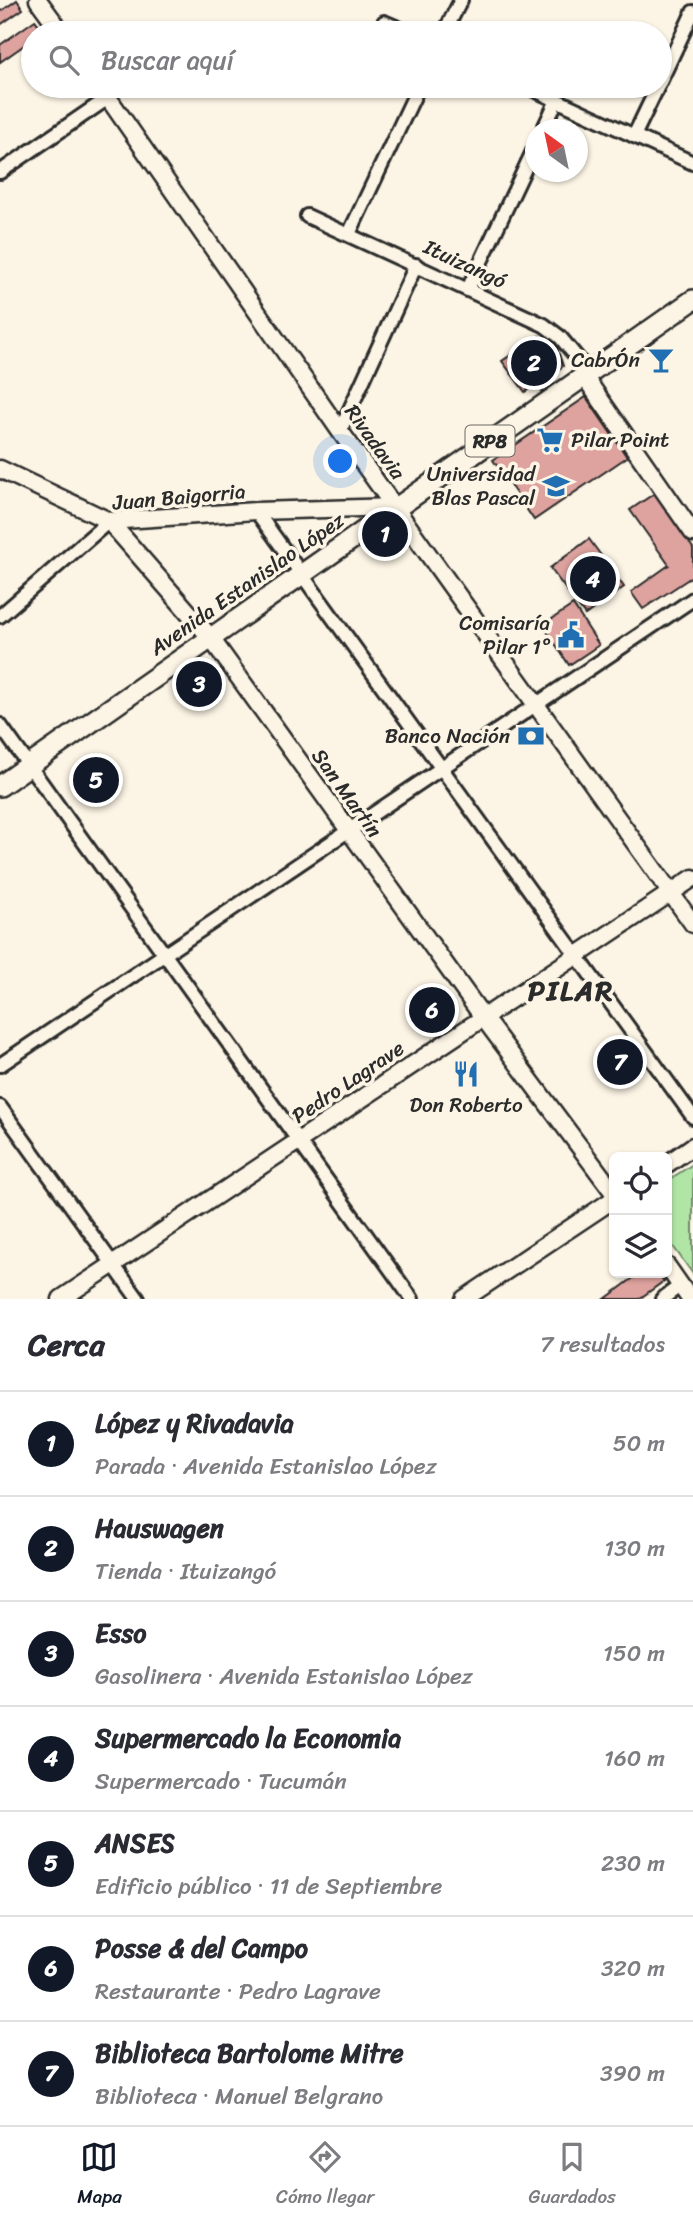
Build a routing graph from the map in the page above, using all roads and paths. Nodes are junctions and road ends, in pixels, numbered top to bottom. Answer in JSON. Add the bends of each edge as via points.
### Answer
{"nodes":[{"id":1,"x":38,"y":0,"type":"edge"},
{"id":2,"x":461,"y":0,"type":"edge"},
{"id":3,"x":693,"y":12,"type":"edge"},
{"id":4,"x":53,"y":21,"type":"edge"},
{"id":5,"x":450,"y":21,"type":"edge"},
{"id":6,"x":672,"y":56,"type":"edge"},
{"id":7,"x":96,"y":98,"type":"edge"},
{"id":8,"x":108,"y":98,"type":"edge"},
{"id":9,"x":413,"y":98,"type":"edge"},
{"id":10,"x":553,"y":98,"type":"edge"},
{"id":11,"x":652,"y":98,"type":"edge"},
{"id":12,"x":557,"y":100,"type":"junction"},
{"id":13,"x":548,"y":119,"type":"edge"},
{"id":14,"x":634,"y":136,"type":"junction"},
{"id":15,"x":693,"y":163,"type":"edge"},
{"id":16,"x":525,"y":168,"type":"edge"},
{"id":17,"x":0,"y":172,"type":"edge"},
{"id":18,"x":307,"y":216,"type":"dead end"},
{"id":19,"x":349,"y":234,"type":"junction"},
{"id":20,"x":416,"y":265,"type":"junction"},
{"id":21,"x":468,"y":289,"type":"junction"},
{"id":22,"x":693,"y":300,"type":"edge"},
{"id":23,"x":587,"y":374,"type":"junction"},
{"id":24,"x":340,"y":431,"type":"junction"},
{"id":25,"x":0,"y":470,"type":"edge"},
{"id":26,"x":396,"y":507,"type":"junction"},
{"id":27,"x":256,"y":511,"type":"junction"},
{"id":28,"x":109,"y":522,"type":"junction"},
{"id":29,"x":693,"y":533,"type":"edge"},
{"id":30,"x":301,"y":575,"type":"junction"},
{"id":31,"x":693,"y":599,"type":"edge"},
{"id":32,"x":0,"y":616,"type":"edge"},
{"id":33,"x":210,"y":637,"type":"junction"},
{"id":34,"x":536,"y":703,"type":"junction"},
{"id":35,"x":0,"y":725,"type":"edge"},
{"id":36,"x":29,"y":766,"type":"junction"},
{"id":37,"x":440,"y":768,"type":"junction"},
{"id":38,"x":0,"y":786,"type":"edge"},
{"id":39,"x":348,"y":831,"type":"junction"},
{"id":40,"x":693,"y":878,"type":"edge"},
{"id":41,"x":671,"y":893,"type":"junction"},
{"id":42,"x":693,"y":924,"type":"edge"},
{"id":43,"x":576,"y":955,"type":"junction"},
{"id":44,"x":165,"y":956,"type":"junction"},
{"id":45,"x":483,"y":1017,"type":"junction"},
{"id":46,"x":0,"y":1065,"type":"edge"},
{"id":47,"x":0,"y":1107,"type":"edge"},
{"id":48,"x":693,"y":1117,"type":"edge"},
{"id":49,"x":298,"y":1141,"type":"junction"},
{"id":50,"x":693,"y":1146,"type":"edge"},
{"id":51,"x":672,"y":1161,"type":"edge"},
{"id":52,"x":609,"y":1187,"type":"edge"},
{"id":53,"x":609,"y":1202,"type":"edge"},
{"id":54,"x":113,"y":1264,"type":"junction"},
{"id":55,"x":672,"y":1273,"type":"edge"},
{"id":56,"x":686,"y":1292,"type":"edge"},
{"id":57,"x":61,"y":1299,"type":"edge"},
{"id":58,"x":138,"y":1299,"type":"edge"},
{"id":59,"x":412,"y":1299,"type":"edge"},
{"id":60,"x":464,"y":1299,"type":"edge"},
{"id":61,"x":662,"y":1299,"type":"edge"}],
"edges":[{"from":1,"to":4,"type":"street"},
{"from":2,"to":5,"type":"street"},
{"from":3,"to":6,"type":"street"},
{"from":7,"to":17,"type":"street"},
{"from":8,"to":24,"type":"street","name":"Rivadavia"},
{"from":9,"to":19,"type":"street"},
{"from":10,"to":12,"type":"street"},
{"from":11,"to":14,"type":"street"},
{"from":12,"to":13,"type":"street"},
{"from":12,"to":14,"type":"street"},
{"from":14,"to":15,"type":"street"},
{"from":16,"to":21,"type":"street"},
{"from":18,"to":19,"type":"street","name":"Ituizangó"},
{"from":19,"to":20,"type":"street","name":"Ituizangó"},
{"from":20,"to":21,"type":"street","name":"Ituizangó"},
{"from":20,"to":24,"type":"street"},
{"from":21,"to":23,"type":"street","name":"Ituizangó","via":[[554,331]]},
{"from":22,"to":23,"type":"main road","name":"Avenida Estanislao López","number":"RP8"},
{"from":23,"to":26,"type":"main road","name":"Avenida Estanislao López","number":"RP8"},
{"from":23,"to":29,"type":"street","name":"Ituizangó"},
{"from":24,"to":26,"type":"street","name":"Rivadavia"},
{"from":25,"to":28,"type":"street","name":"San Martín"},
{"from":26,"to":27,"type":"street","name":"Juan Baigorria"},
{"from":26,"to":30,"type":"main road","name":"Avenida Estanislao López","number":"RP8"},
{"from":26,"to":34,"type":"street","name":"Rivadavia"},
{"from":27,"to":28,"type":"street","name":"Juan Baigorria"},
{"from":27,"to":30,"type":"street"},
{"from":28,"to":32,"type":"street","name":"Juan Baigorria"},
{"from":28,"to":33,"type":"street","name":"San Martín"},
{"from":30,"to":33,"type":"main road","name":"Avenida Estanislao López","number":"RP8"},
{"from":30,"to":37,"type":"street"},
{"from":31,"to":34,"type":"street"},
{"from":33,"to":36,"type":"main road","name":"Avenida Estanislao López","number":"RP8"},
{"from":33,"to":39,"type":"street","name":"San Martín"},
{"from":34,"to":37,"type":"street"},
{"from":34,"to":41,"type":"street","name":"Rivadavia"},
{"from":35,"to":36,"type":"street"},
{"from":36,"to":38,"type":"main road","name":"Avenida Estanislao López","number":"RP8"},
{"from":36,"to":44,"type":"street"},
{"from":37,"to":39,"type":"street"},
{"from":37,"to":43,"type":"street"},
{"from":39,"to":44,"type":"street"},
{"from":39,"to":45,"type":"street","name":"San Martín"},
{"from":40,"to":41,"type":"street","name":"Pedro Lagrave"},
{"from":41,"to":42,"type":"street","name":"Rivadavia"},
{"from":41,"to":43,"type":"street","name":"Pedro Lagrave"},
{"from":43,"to":45,"type":"street","name":"Pedro Lagrave"},
{"from":43,"to":48,"type":"street"},
{"from":44,"to":46,"type":"street"},
{"from":44,"to":49,"type":"street"},
{"from":45,"to":49,"type":"street","name":"Pedro Lagrave"},
{"from":45,"to":52,"type":"street","name":"San Martín"},
{"from":47,"to":54,"type":"street"},
{"from":49,"to":54,"type":"street","name":"Pedro Lagrave"},
{"from":49,"to":59,"type":"street"},
{"from":50,"to":51,"type":"street"},
{"from":53,"to":60,"type":"street"},
{"from":54,"to":57,"type":"street","name":"Pedro Lagrave"},
{"from":54,"to":58,"type":"street"},
{"from":55,"to":56,"type":"street"},
{"from":56,"to":61,"type":"street"}]}
